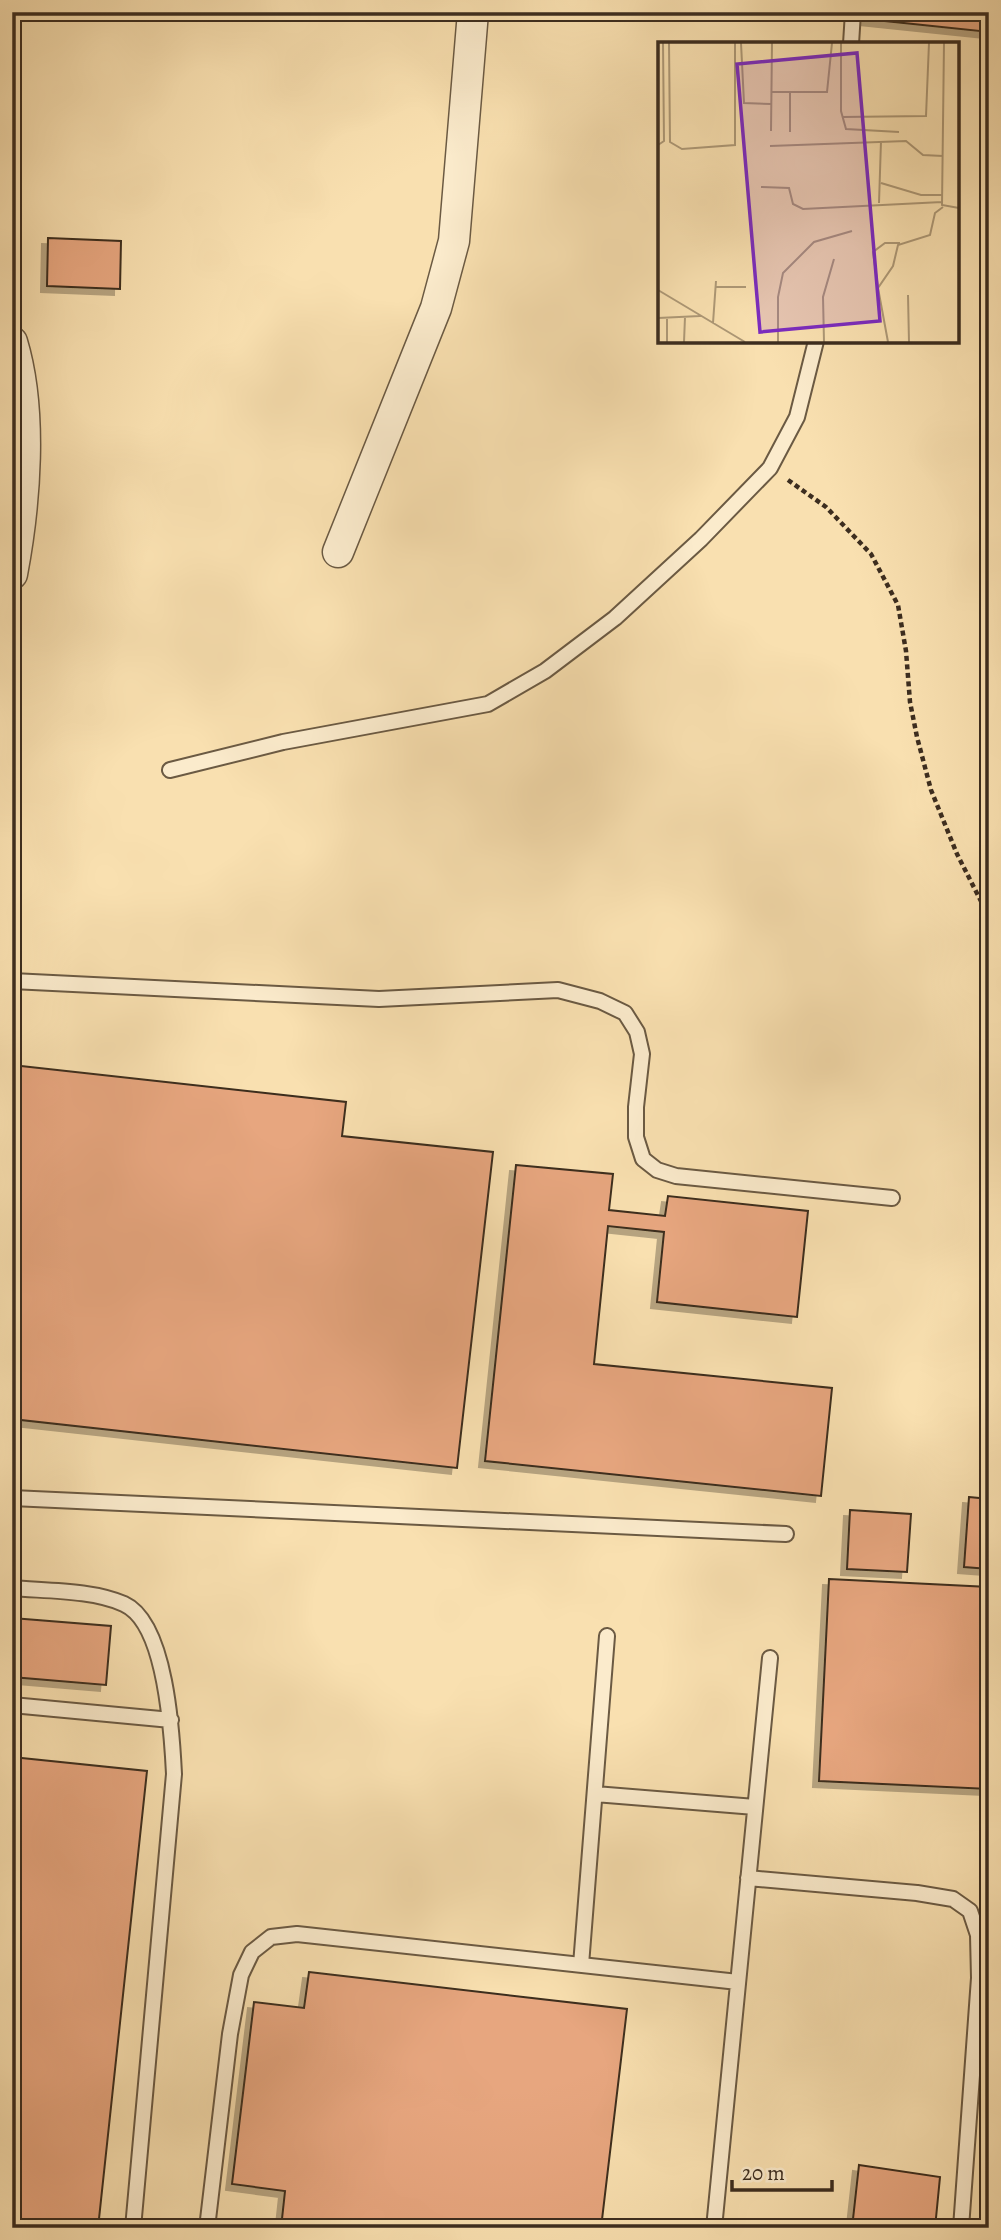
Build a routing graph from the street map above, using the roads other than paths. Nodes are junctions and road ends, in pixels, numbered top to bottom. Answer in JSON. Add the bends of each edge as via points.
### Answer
{"nodes":[{"id":1,"x":474,"y":12,"type":"edge"},
{"id":2,"x":853,"y":12,"type":"edge"},
{"id":3,"x":851,"y":42,"type":"edge"},
{"id":4,"x":12,"y":342,"type":"edge"},
{"id":5,"x":816,"y":343,"type":"edge"},
{"id":6,"x":338,"y":552,"type":"dead end"},
{"id":7,"x":12,"y":574,"type":"edge"},
{"id":8,"x":170,"y":770,"type":"dead end"},
{"id":9,"x":12,"y":981,"type":"edge"},
{"id":10,"x":892,"y":1198,"type":"dead end"},
{"id":11,"x":12,"y":1498,"type":"edge"},
{"id":12,"x":786,"y":1534,"type":"dead end"},
{"id":13,"x":12,"y":1588,"type":"edge"},
{"id":14,"x":607,"y":1636,"type":"dead end"},
{"id":15,"x":770,"y":1658,"type":"dead end"},
{"id":16,"x":12,"y":1705,"type":"edge"},
{"id":17,"x":171,"y":1720,"type":"junction"},
{"id":18,"x":594,"y":1794,"type":"junction"},
{"id":19,"x":755,"y":1807,"type":"junction"},
{"id":20,"x":748,"y":1878,"type":"junction"},
{"id":21,"x":581,"y":1965,"type":"junction"},
{"id":22,"x":738,"y":1982,"type":"junction"},
{"id":23,"x":133,"y":2228,"type":"edge"},
{"id":24,"x":207,"y":2228,"type":"edge"},
{"id":25,"x":713,"y":2228,"type":"edge"},
{"id":26,"x":961,"y":2228,"type":"edge"}],
"edges":[{"from":1,"to":6,"type":"street","via":[[454,242],[436,308]]},
{"from":2,"to":3,"type":"lane"},
{"from":4,"to":7,"type":"street","via":[[22,392],[24,436]]},
{"from":5,"to":8,"type":"lane","via":[[797,417],[770,468],[615,618],[545,671],[488,705],[282,742]]},
{"from":9,"to":10,"type":"lane","via":[[379,999],[558,990],[625,1013],[637,1032],[642,1054],[636,1138],[643,1159],[657,1170],[676,1176]]},
{"from":11,"to":12,"type":"lane"},
{"from":13,"to":17,"type":"lane","via":[[102,1597],[141,1616],[154,1641]]},
{"from":14,"to":18,"type":"lane"},
{"from":15,"to":19,"type":"lane"},
{"from":16,"to":17,"type":"lane"},
{"from":17,"to":23,"type":"lane","via":[[173,1774]]},
{"from":18,"to":19,"type":"lane"},
{"from":18,"to":21,"type":"lane"},
{"from":19,"to":20,"type":"lane"},
{"from":20,"to":22,"type":"lane"},
{"from":20,"to":26,"type":"lane","via":[[917,1893],[953,1899],[970,1911],[978,1936],[979,1978]]},
{"from":21,"to":22,"type":"lane"},
{"from":21,"to":24,"type":"lane","via":[[297,1934],[271,1937],[252,1952],[241,1975]]},
{"from":22,"to":25,"type":"lane"}]}
